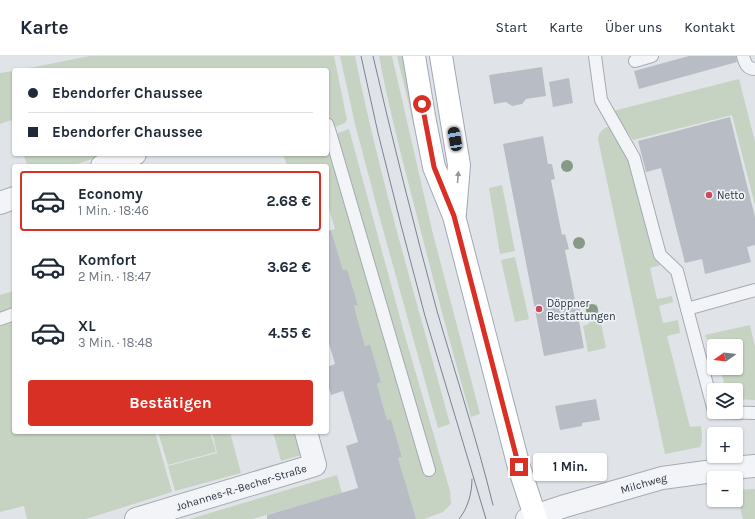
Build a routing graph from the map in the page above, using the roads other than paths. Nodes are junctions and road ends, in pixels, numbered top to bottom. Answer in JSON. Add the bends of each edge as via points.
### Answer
{"nodes":[{"id":1,"x":414,"y":56,"type":"edge"},
{"id":2,"x":441,"y":56,"type":"edge"},
{"id":3,"x":595,"y":56,"type":"edge"},
{"id":4,"x":652,"y":56,"type":"edge"},
{"id":5,"x":744,"y":56,"type":"edge"},
{"id":6,"x":635,"y":61,"type":"dead end"},
{"id":7,"x":755,"y":69,"type":"edge"},
{"id":8,"x":329,"y":131,"type":"edge"},
{"id":9,"x":130,"y":156,"type":"edge"},
{"id":10,"x":108,"y":164,"type":"edge"},
{"id":11,"x":12,"y":199,"type":"edge"},
{"id":12,"x":0,"y":203,"type":"edge"},
{"id":13,"x":454,"y":216,"type":"junction"},
{"id":14,"x":755,"y":290,"type":"edge"},
{"id":15,"x":687,"y":309,"type":"junction"},
{"id":16,"x":12,"y":315,"type":"edge"},
{"id":17,"x":0,"y":319,"type":"edge"},
{"id":18,"x":707,"y":385,"type":"edge"},
{"id":19,"x":743,"y":412,"type":"edge"},
{"id":20,"x":755,"y":413,"type":"edge"},
{"id":21,"x":307,"y":434,"type":"edge"},
{"id":22,"x":755,"y":466,"type":"edge"},
{"id":23,"x":429,"y":470,"type":"dead end"},
{"id":24,"x":533,"y":518,"type":"edge"},
{"id":25,"x":136,"y":519,"type":"edge"}],
"edges":[{"from":1,"to":13,"type":"main road","via":[[434,167]]},
{"from":13,"to":2,"type":"main road","one_way":true,"via":[[459,165]]},
{"from":3,"to":15,"type":"lane","via":[[601,100],[634,158],[660,255],[677,271]]},
{"from":4,"to":6,"type":"lane"},
{"from":5,"to":7,"type":"lane","via":[[747,66]]},
{"from":8,"to":23,"type":"lane"},
{"from":9,"to":10,"type":"street"},
{"from":11,"to":12,"type":"street"},
{"from":13,"to":24,"type":"main road"},
{"from":14,"to":15,"type":"lane"},
{"from":15,"to":18,"type":"lane"},
{"from":16,"to":17,"type":"lane"},
{"from":19,"to":20,"type":"lane"},
{"from":21,"to":25,"type":"street","name":"Johannes-R.-Becher-Straße","via":[[315,464]]},
{"from":22,"to":24,"type":"street","name":"Milchweg","via":[[662,478]]}]}
